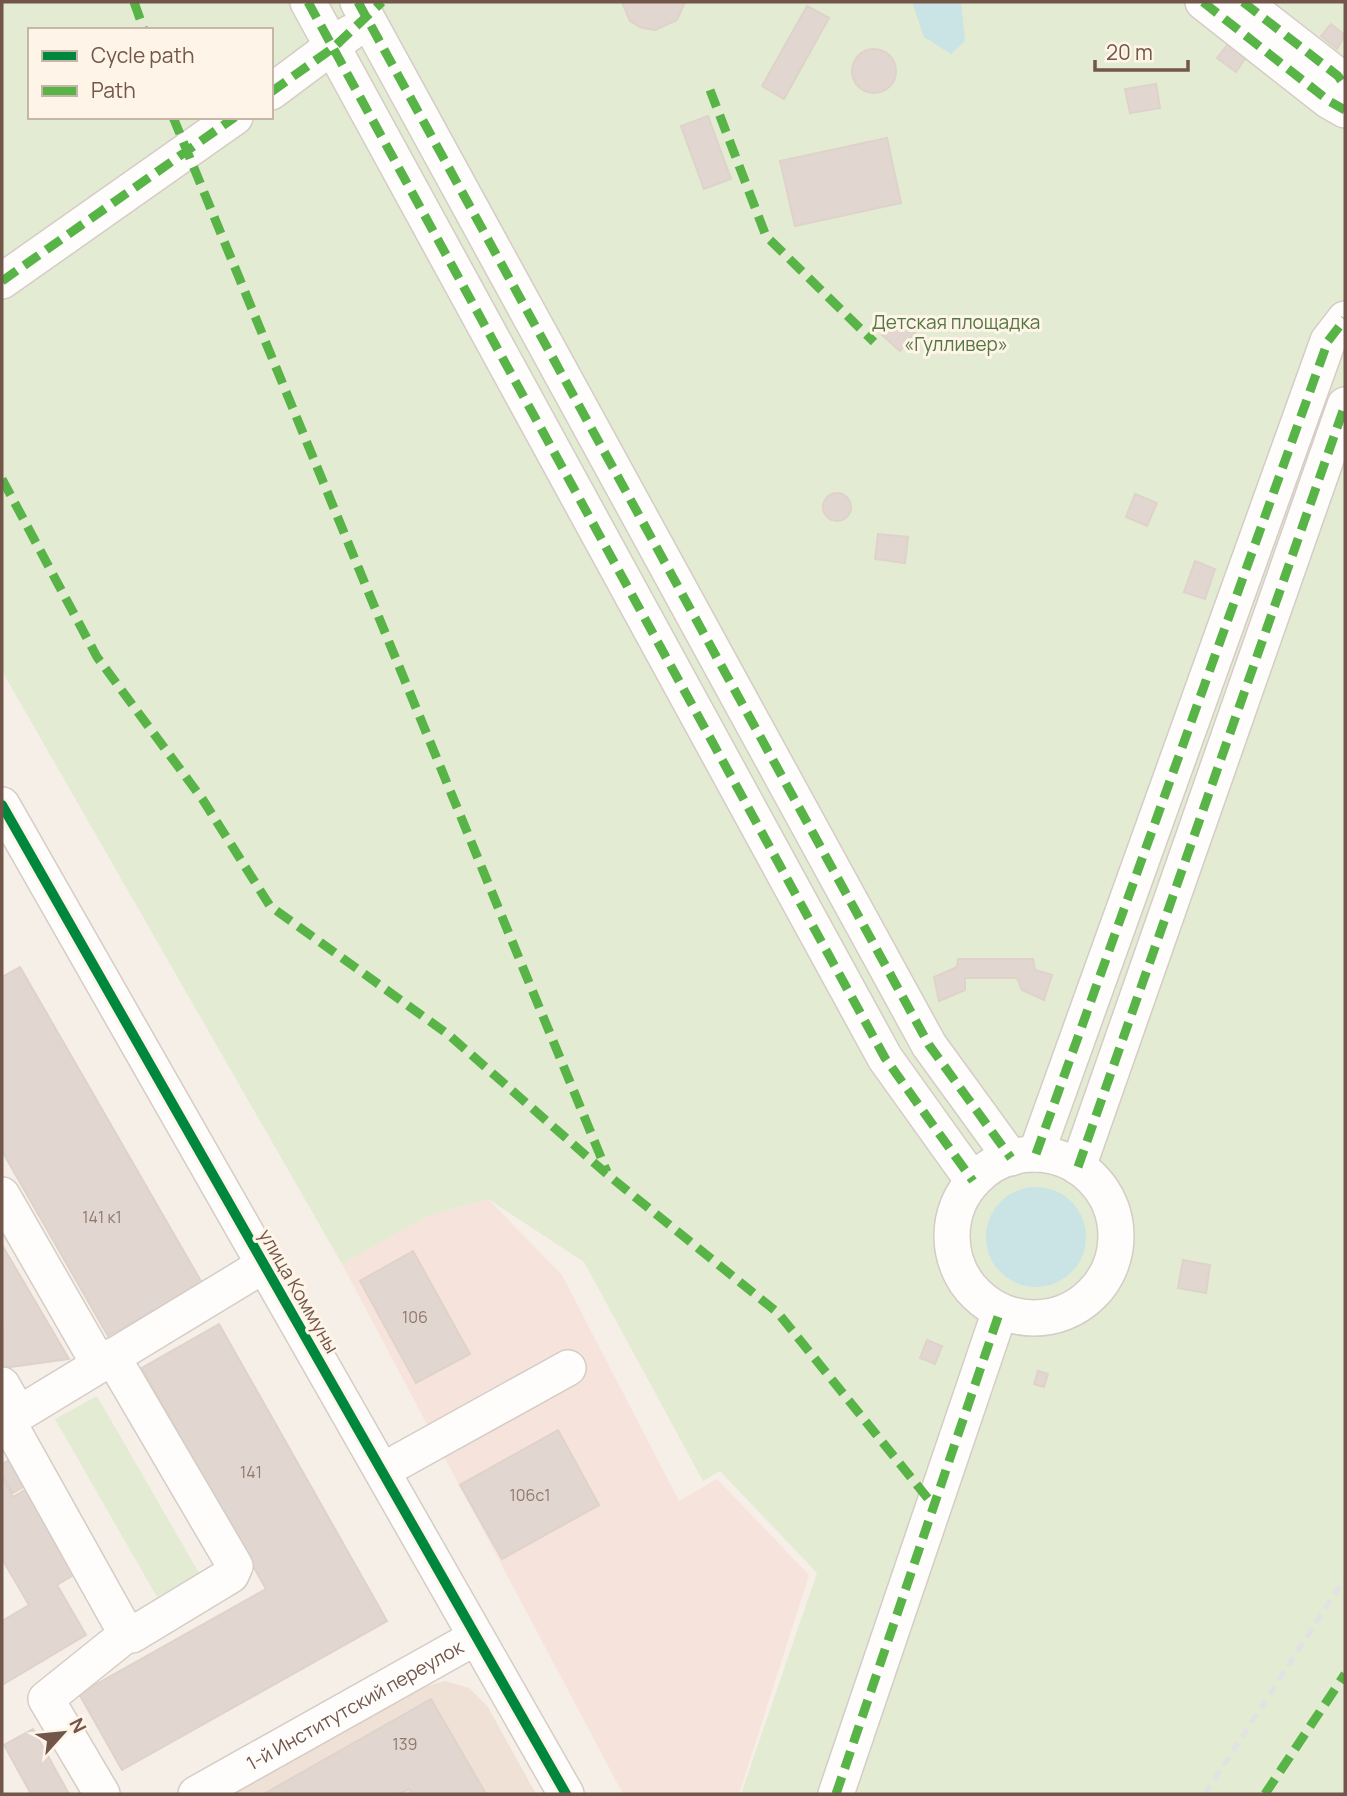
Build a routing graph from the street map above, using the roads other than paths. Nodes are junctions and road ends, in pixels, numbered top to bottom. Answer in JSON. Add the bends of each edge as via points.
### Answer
{"nodes":[{"id":1,"x":308,"y":2,"type":"edge"},
{"id":2,"x":1203,"y":2,"type":"edge"},
{"id":3,"x":1243,"y":2,"type":"edge"},
{"id":4,"x":369,"y":7,"type":"edge"},
{"id":5,"x":333,"y":48,"type":"junction"},
{"id":6,"x":1345,"y":86,"type":"edge"},
{"id":7,"x":273,"y":91,"type":"edge"},
{"id":8,"x":1345,"y":110,"type":"edge"},
{"id":9,"x":232,"y":119,"type":"edge"},
{"id":10,"x":2,"y":281,"type":"edge"},
{"id":11,"x":1345,"y":319,"type":"edge"},
{"id":12,"x":1345,"y":405,"type":"edge"},
{"id":13,"x":2,"y":805,"type":"edge"},
{"id":14,"x":1023,"y":1156,"type":"junction"},
{"id":15,"x":1078,"y":1167,"type":"junction"},
{"id":16,"x":973,"y":1181,"type":"junction"},
{"id":17,"x":2,"y":1195,"type":"edge"},
{"id":18,"x":264,"y":1265,"type":"junction"},
{"id":19,"x":1000,"y":1311,"type":"junction"},
{"id":20,"x":106,"y":1360,"type":"junction"},
{"id":21,"x":568,"y":1368,"type":"dead end"},
{"id":22,"x":7,"y":1411,"type":"edge"},
{"id":23,"x":382,"y":1471,"type":"junction"},
{"id":24,"x":127,"y":1634,"type":"junction"},
{"id":25,"x":476,"y":1637,"type":"junction"},
{"id":26,"x":102,"y":1794,"type":"edge"},
{"id":27,"x":196,"y":1794,"type":"edge"},
{"id":28,"x":566,"y":1794,"type":"edge"},
{"id":29,"x":836,"y":1794,"type":"edge"}],
"edges":[{"from":1,"to":5,"type":"street"},
{"from":2,"to":8,"type":"street"},
{"from":3,"to":6,"type":"street"},
{"from":4,"to":5,"type":"street"},
{"from":4,"to":14,"type":"street","via":[[929,1045]]},
{"from":5,"to":7,"type":"street"},
{"from":5,"to":16,"type":"street","via":[[885,1058]]},
{"from":9,"to":10,"type":"street"},
{"from":11,"to":14,"type":"street","via":[[1328,341]]},
{"from":12,"to":15,"type":"street"},
{"from":13,"to":18,"type":"street","name":"улица Коммуны"},
{"from":14,"to":15,"type":"street","via":[[1058,1157]]},
{"from":14,"to":16,"type":"street","via":[[991,1167]]},
{"from":15,"to":19,"type":"street","via":[[1099,1185],[1112,1209],[1117,1236],[1106,1275],[1079,1306],[1054,1317],[1027,1318]]},
{"from":16,"to":19,"type":"street","via":[[959,1203],[954,1253],[963,1277],[979,1297]]},
{"from":17,"to":20,"type":"street"},
{"from":18,"to":20,"type":"street"},
{"from":18,"to":23,"type":"street","name":"улица Коммуны"},
{"from":19,"to":29,"type":"street"},
{"from":20,"to":22,"type":"street"},
{"from":20,"to":24,"type":"street","via":[[236,1569]]},
{"from":21,"to":23,"type":"street"},
{"from":22,"to":24,"type":"street"},
{"from":23,"to":25,"type":"street","name":"улица Коммуны"},
{"from":24,"to":26,"type":"street","via":[[46,1699]]},
{"from":25,"to":27,"type":"street","name":"1-й Институтский переулок"},
{"from":25,"to":28,"type":"street","name":"улица Коммуны"}]}
